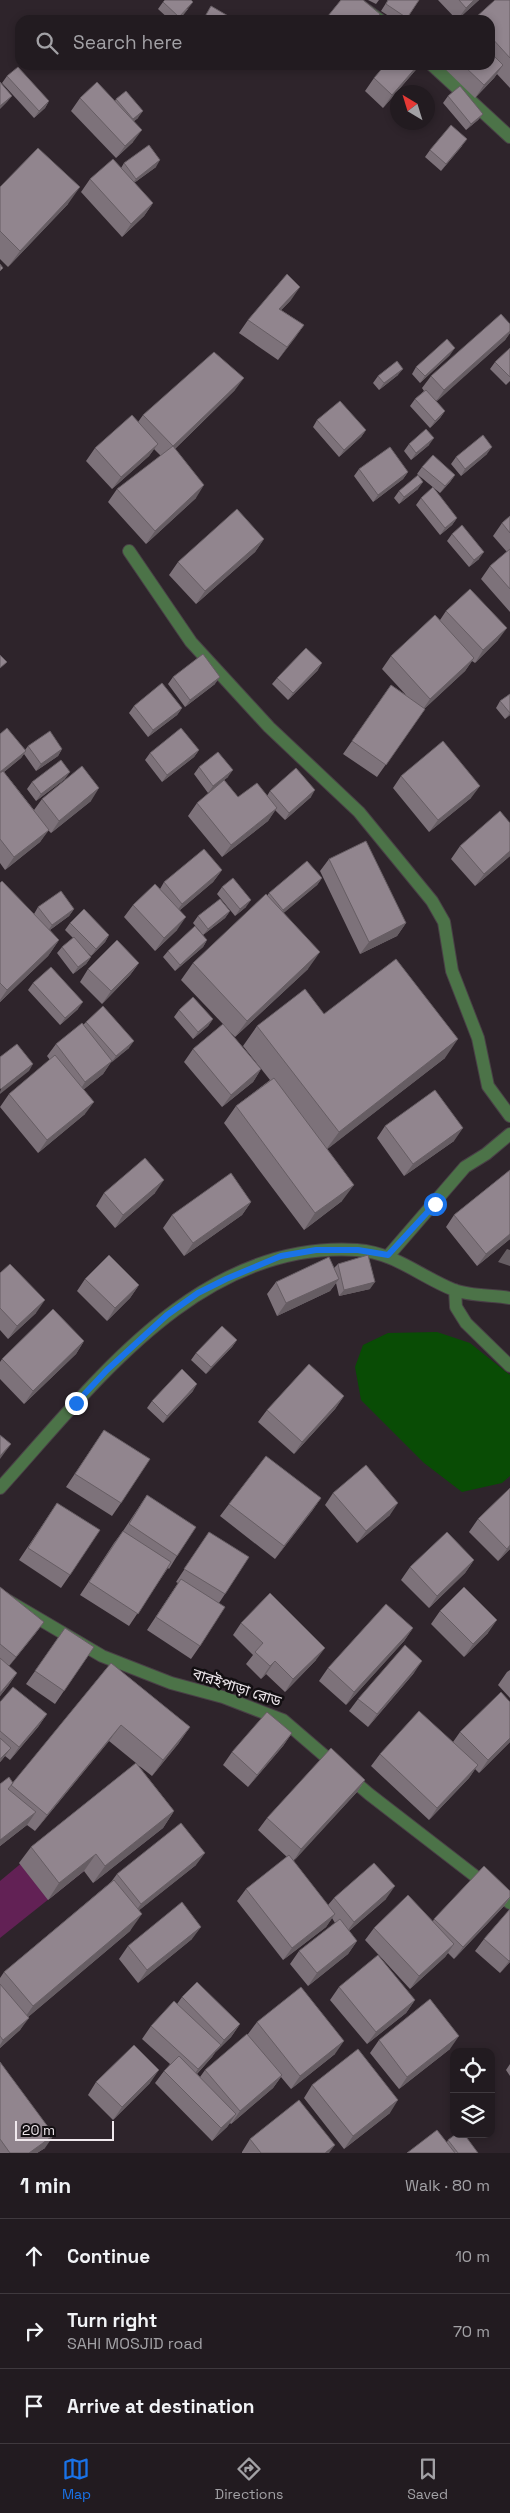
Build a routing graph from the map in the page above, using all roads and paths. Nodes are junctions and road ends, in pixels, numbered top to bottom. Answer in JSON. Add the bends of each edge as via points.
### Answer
{"nodes":[{"id":1,"x":352,"y":0,"type":"edge"},
{"id":2,"x":373,"y":15,"type":"edge"},
{"id":3,"x":437,"y":70,"type":"edge"},
{"id":4,"x":510,"y":137,"type":"edge"},
{"id":5,"x":129,"y":551,"type":"dead end"},
{"id":6,"x":510,"y":1116,"type":"edge"},
{"id":7,"x":510,"y":1134,"type":"edge"},
{"id":8,"x":388,"y":1255,"type":"junction"},
{"id":9,"x":455,"y":1290,"type":"junction"},
{"id":10,"x":510,"y":1298,"type":"edge"},
{"id":11,"x":510,"y":1366,"type":"edge"},
{"id":12,"x":0,"y":1488,"type":"edge"},
{"id":13,"x":0,"y":1596,"type":"edge"},
{"id":14,"x":510,"y":1903,"type":"edge"}],
"edges":[{"from":1,"to":2,"type":"street"},
{"from":3,"to":4,"type":"street"},
{"from":5,"to":6,"type":"street","via":[[192,642],[269,727],[359,812],[432,901],[444,922],[452,971],[478,1038],[488,1086]]},
{"from":7,"to":8,"type":"street","via":[[465,1167]]},
{"from":8,"to":9,"type":"street"},
{"from":8,"to":12,"type":"street","via":[[358,1250],[316,1250],[281,1256],[198,1293],[167,1315],[107,1370]]},
{"from":9,"to":10,"type":"street"},
{"from":9,"to":11,"type":"street","via":[[456,1307],[466,1323]]},
{"from":13,"to":14,"type":"street","name":"বারইপাড়া রোড","via":[[102,1656],[283,1720],[369,1794]]}]}
